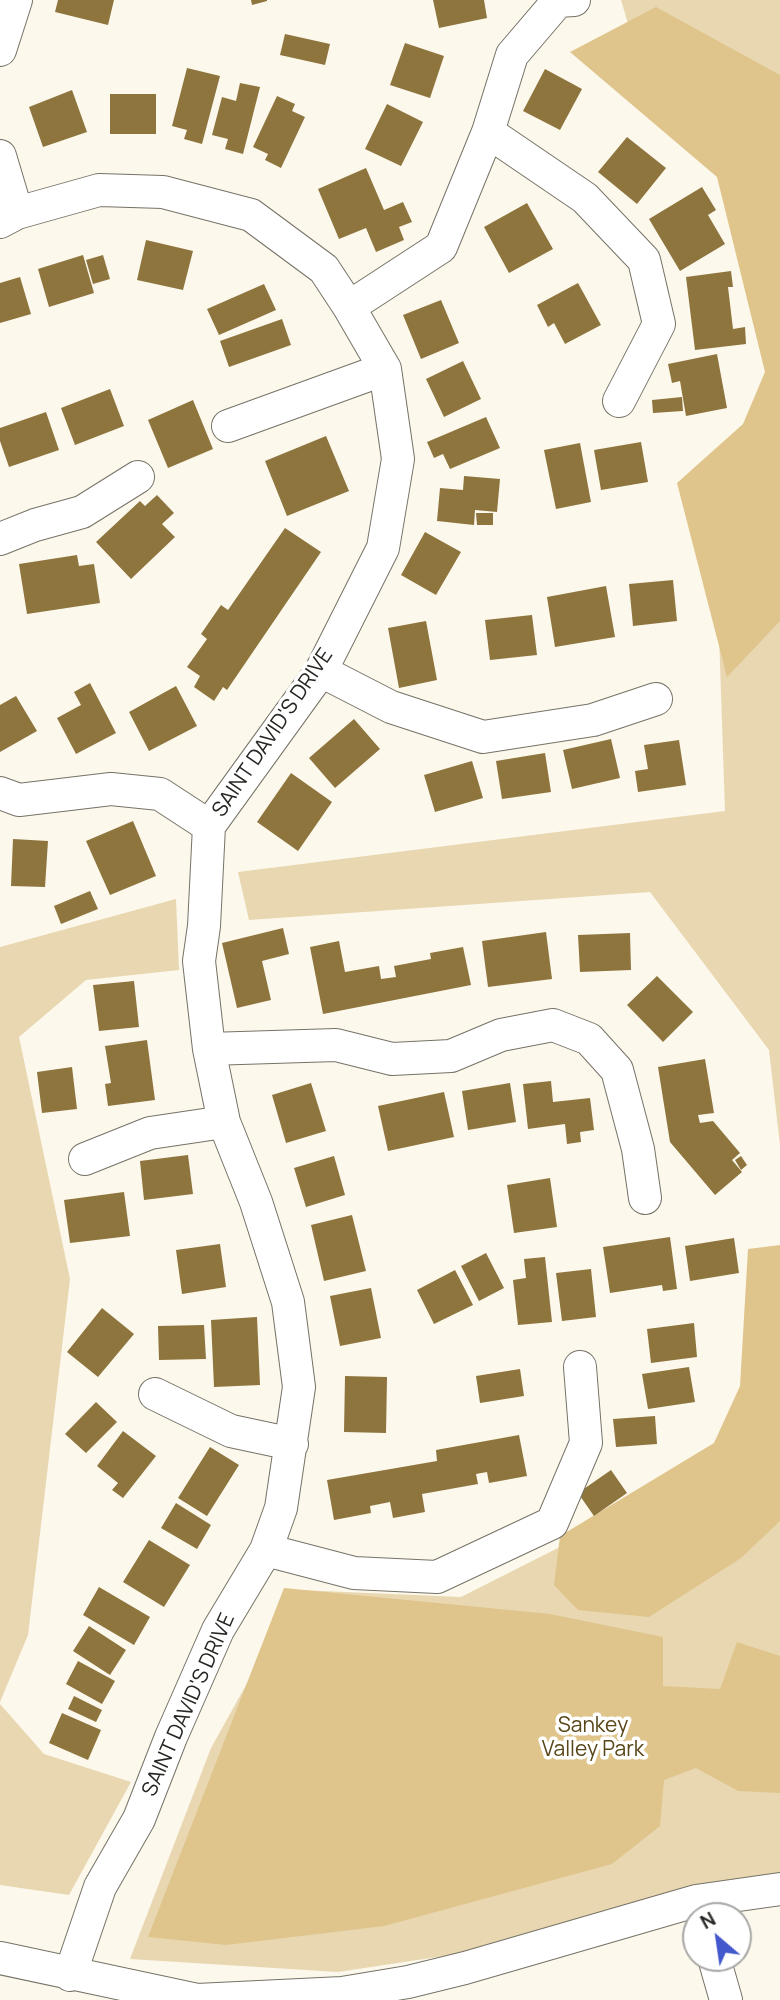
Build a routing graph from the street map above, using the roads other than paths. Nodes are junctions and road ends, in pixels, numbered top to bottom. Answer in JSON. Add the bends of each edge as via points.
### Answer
{"nodes":[{"id":1,"x":16,"y":0,"type":"edge"},
{"id":2,"x":574,"y":0,"type":"edge"},
{"id":3,"x":0,"y":50,"type":"edge"},
{"id":4,"x":488,"y":132,"type":"junction"},
{"id":5,"x":0,"y":156,"type":"edge"},
{"id":6,"x":9,"y":217,"type":"edge"},
{"id":7,"x":349,"y":307,"type":"junction"},
{"id":8,"x":385,"y":369,"type":"junction"},
{"id":9,"x":619,"y":401,"type":"dead end"},
{"id":10,"x":228,"y":426,"type":"dead end"},
{"id":11,"x":138,"y":477,"type":"dead end"},
{"id":12,"x":0,"y":539,"type":"edge"},
{"id":13,"x":321,"y":671,"type":"junction"},
{"id":14,"x":656,"y":699,"type":"dead end"},
{"id":15,"x":0,"y":793,"type":"edge"},
{"id":16,"x":209,"y":826,"type":"junction"},
{"id":17,"x":209,"y":1049,"type":"junction"},
{"id":18,"x":224,"y":1122,"type":"junction"},
{"id":19,"x":85,"y":1159,"type":"dead end"},
{"id":20,"x":645,"y":1198,"type":"dead end"},
{"id":21,"x":580,"y":1367,"type":"dead end"},
{"id":22,"x":155,"y":1394,"type":"dead end"},
{"id":23,"x":292,"y":1444,"type":"junction"},
{"id":24,"x":266,"y":1550,"type":"junction"},
{"id":25,"x":780,"y":1889,"type":"edge"},
{"id":26,"x":727,"y":1902,"type":"edge"},
{"id":27,"x":682,"y":1913,"type":"edge"},
{"id":28,"x":0,"y":1958,"type":"edge"},
{"id":29,"x":718,"y":1972,"type":"edge"},
{"id":30,"x":70,"y":1975,"type":"junction"},
{"id":31,"x":295,"y":1998,"type":"edge"},
{"id":32,"x":726,"y":2000,"type":"edge"}],
"edges":[{"from":1,"to":3,"type":"street"},
{"from":2,"to":4,"type":"street","via":[[558,1],[512,55]]},
{"from":4,"to":7,"type":"street","via":[[441,247]]},
{"from":4,"to":9,"type":"street","via":[[585,198],[644,260],[659,324]]},
{"from":5,"to":6,"type":"street"},
{"from":6,"to":7,"type":"street","name":"SAINT DAVID'S DRIVE","via":[[99,190],[163,192],[251,215],[324,269]]},
{"from":7,"to":8,"type":"street","name":"SAINT DAVID'S DRIVE"},
{"from":8,"to":10,"type":"street"},
{"from":8,"to":13,"type":"street","name":"SAINT DAVID'S DRIVE","via":[[398,459],[383,548]]},
{"from":11,"to":12,"type":"street","via":[[82,512]]},
{"from":13,"to":14,"type":"street","via":[[391,707],[483,737],[593,720]]},
{"from":13,"to":16,"type":"street","name":"SAINT DAVID'S DRIVE"},
{"from":15,"to":16,"type":"street","via":[[19,800],[111,789],[160,794]]},
{"from":16,"to":17,"type":"street","name":"SAINT DAVID'S DRIVE","via":[[199,961]]},
{"from":17,"to":18,"type":"street","name":"SAINT DAVID'S DRIVE"},
{"from":17,"to":20,"type":"street","via":[[336,1045],[392,1059],[451,1056],[501,1035],[553,1025],[589,1039],[617,1070],[638,1149]]},
{"from":18,"to":19,"type":"street","via":[[150,1133]]},
{"from":18,"to":23,"type":"street","name":"SAINT DAVID'S DRIVE","via":[[288,1302],[299,1387]]},
{"from":21,"to":24,"type":"street","via":[[586,1443],[552,1523],[437,1577],[354,1573]]},
{"from":22,"to":23,"type":"street","via":[[231,1431]]},
{"from":23,"to":24,"type":"street","name":"SAINT DAVID'S DRIVE","via":[[281,1508]]},
{"from":24,"to":30,"type":"street","name":"SAINT DAVID'S DRIVE","via":[[218,1630],[139,1819],[100,1887]]},
{"from":25,"to":26,"type":"street"},
{"from":27,"to":31,"type":"street","via":[[408,1982]]},
{"from":28,"to":30,"type":"street"},
{"from":29,"to":32,"type":"street"},
{"from":30,"to":31,"type":"street","via":[[197,2000]]}]}
